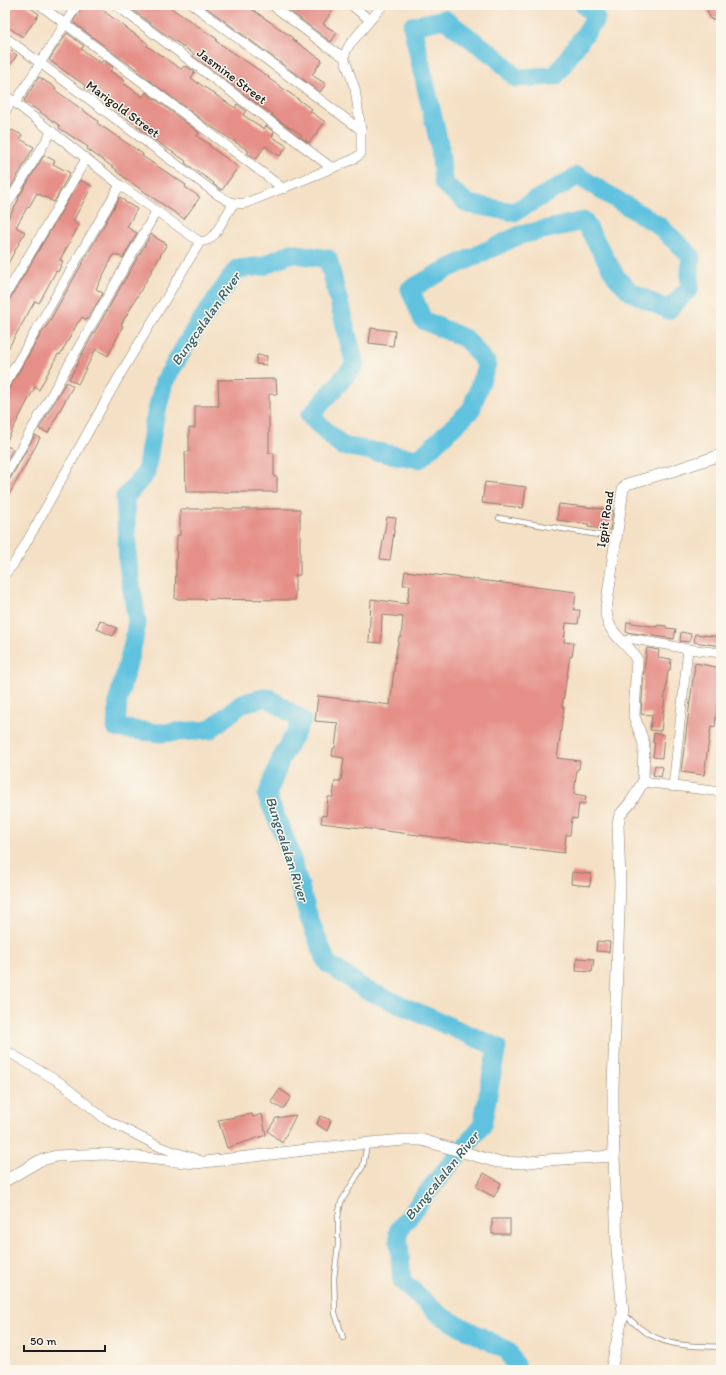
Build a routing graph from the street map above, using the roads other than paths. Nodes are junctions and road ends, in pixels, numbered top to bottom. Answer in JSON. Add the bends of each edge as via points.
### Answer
{"nodes":[{"id":1,"x":40,"y":5,"type":"edge"},
{"id":2,"x":77,"y":5,"type":"edge"},
{"id":3,"x":116,"y":5,"type":"edge"},
{"id":4,"x":193,"y":5,"type":"edge"},
{"id":5,"x":272,"y":5,"type":"edge"},
{"id":6,"x":352,"y":5,"type":"edge"},
{"id":7,"x":383,"y":5,"type":"edge"},
{"id":8,"x":370,"y":20,"type":"junction"},
{"id":9,"x":65,"y":24,"type":"junction"},
{"id":10,"x":5,"y":37,"type":"edge"},
{"id":11,"x":344,"y":57,"type":"junction"},
{"id":12,"x":40,"y":63,"type":"junction"},
{"id":13,"x":11,"y":99,"type":"edge"},
{"id":14,"x":5,"y":112,"type":"edge"},
{"id":15,"x":361,"y":130,"type":"junction"},
{"id":16,"x":52,"y":131,"type":"junction"},
{"id":17,"x":86,"y":159,"type":"junction"},
{"id":18,"x":332,"y":168,"type":"junction"},
{"id":19,"x":120,"y":185,"type":"junction"},
{"id":20,"x":284,"y":189,"type":"junction"},
{"id":21,"x":230,"y":202,"type":"junction"},
{"id":22,"x":5,"y":208,"type":"edge"},
{"id":23,"x":156,"y":212,"type":"junction"},
{"id":24,"x":200,"y":242,"type":"junction"},
{"id":25,"x":5,"y":296,"type":"edge"},
{"id":26,"x":5,"y":384,"type":"edge"},
{"id":27,"x":721,"y":455,"type":"edge"},
{"id":28,"x":5,"y":476,"type":"edge"},
{"id":29,"x":499,"y":518,"type":"dead end"},
{"id":30,"x":616,"y":538,"type":"junction"},
{"id":31,"x":5,"y":574,"type":"edge"},
{"id":32,"x":624,"y":642,"type":"junction"},
{"id":33,"x":688,"y":649,"type":"junction"},
{"id":34,"x":721,"y":653,"type":"edge"},
{"id":35,"x":643,"y":782,"type":"junction"},
{"id":36,"x":673,"y":787,"type":"junction"},
{"id":37,"x":721,"y":792,"type":"edge"},
{"id":38,"x":5,"y":1050,"type":"edge"},
{"id":39,"x":367,"y":1143,"type":"junction"},
{"id":40,"x":614,"y":1156,"type":"junction"},
{"id":41,"x":204,"y":1162,"type":"junction"},
{"id":42,"x":5,"y":1181,"type":"edge"},
{"id":43,"x":623,"y":1313,"type":"junction"},
{"id":44,"x":343,"y":1338,"type":"dead end"},
{"id":45,"x":721,"y":1347,"type":"edge"},
{"id":46,"x":611,"y":1370,"type":"edge"}],
"edges":[{"from":1,"to":9,"type":"street"},
{"from":2,"to":9,"type":"street"},
{"from":3,"to":18,"type":"street","name":"Jasmine Street"},
{"from":4,"to":15,"type":"street"},
{"from":5,"to":11,"type":"street"},
{"from":6,"to":8,"type":"street"},
{"from":7,"to":8,"type":"street"},
{"from":8,"to":11,"type":"street","via":[[347,49]]},
{"from":9,"to":12,"type":"street"},
{"from":9,"to":20,"type":"street"},
{"from":10,"to":12,"type":"street","name":"Marigold Street"},
{"from":11,"to":15,"type":"street","via":[[355,89]]},
{"from":12,"to":13,"type":"street"},
{"from":12,"to":21,"type":"street","name":"Marigold Street"},
{"from":13,"to":14,"type":"street"},
{"from":13,"to":16,"type":"street"},
{"from":15,"to":18,"type":"street","via":[[361,154]]},
{"from":16,"to":17,"type":"street"},
{"from":16,"to":22,"type":"street"},
{"from":17,"to":19,"type":"street"},
{"from":17,"to":25,"type":"street"},
{"from":18,"to":20,"type":"street"},
{"from":19,"to":23,"type":"street"},
{"from":19,"to":26,"type":"street"},
{"from":20,"to":21,"type":"street","via":[[246,204]]},
{"from":21,"to":24,"type":"street","via":[[214,234],[208,240]]},
{"from":23,"to":24,"type":"street"},
{"from":23,"to":28,"type":"street"},
{"from":24,"to":31,"type":"street","via":[[121,373],[21,552]]},
{"from":27,"to":30,"type":"street","name":"Igpit Road","via":[[627,484],[623,489]]},
{"from":29,"to":30,"type":"lane"},
{"from":30,"to":32,"type":"street","name":"Igpit Road","via":[[606,616],[614,633]]},
{"from":32,"to":33,"type":"street","via":[[634,639]]},
{"from":32,"to":35,"type":"street","via":[[637,660],[634,716],[644,744]]},
{"from":33,"to":34,"type":"street"},
{"from":33,"to":36,"type":"street"},
{"from":35,"to":36,"type":"street"},
{"from":35,"to":40,"type":"street","via":[[620,815],[618,824],[620,884],[613,1087]]},
{"from":36,"to":37,"type":"street"},
{"from":38,"to":41,"type":"street","via":[[61,1083],[105,1119],[160,1147]]},
{"from":39,"to":40,"type":"street","via":[[422,1140],[497,1162],[522,1163]]},
{"from":39,"to":41,"type":"street"},
{"from":39,"to":44,"type":"lane","via":[[362,1166],[341,1202],[338,1217],[334,1278],[335,1313]]},
{"from":40,"to":43,"type":"street","via":[[617,1250]]},
{"from":41,"to":42,"type":"street","via":[[106,1154],[56,1156],[39,1161]]},
{"from":43,"to":45,"type":"lane","via":[[639,1328],[660,1340],[681,1345]]},
{"from":43,"to":46,"type":"street"}]}
